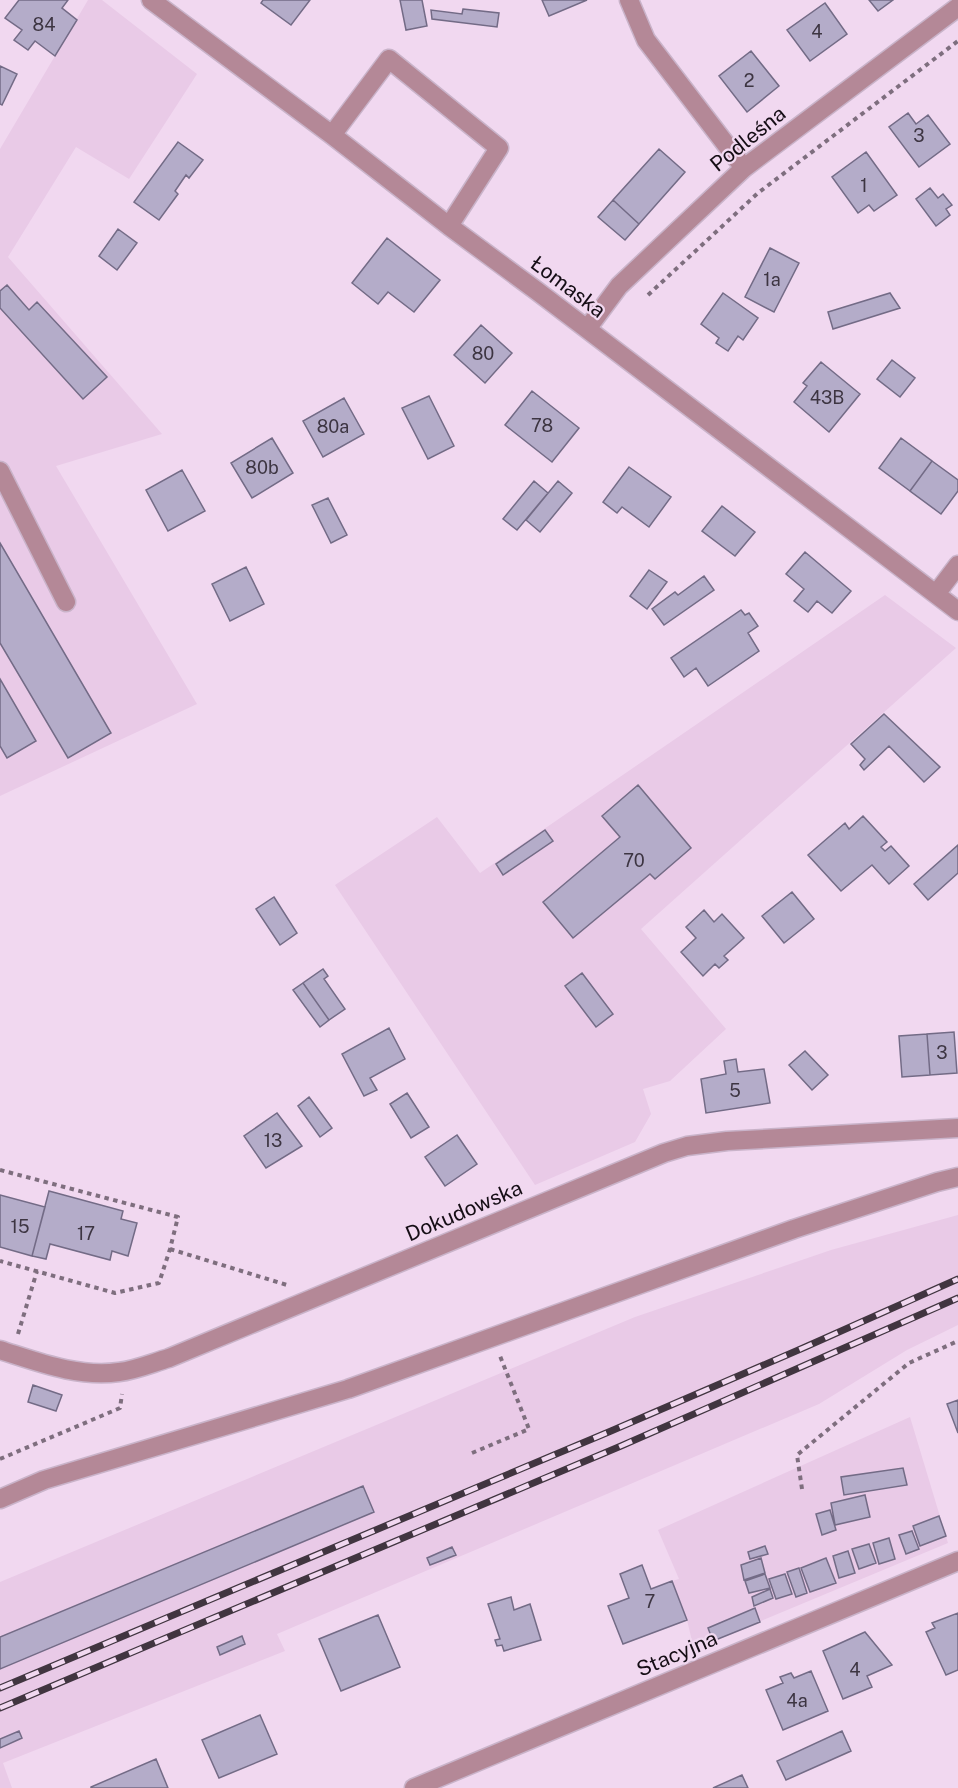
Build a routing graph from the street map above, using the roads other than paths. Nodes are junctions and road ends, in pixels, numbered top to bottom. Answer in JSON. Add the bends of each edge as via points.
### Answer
{"nodes":[{"id":1,"x":151,"y":0,"type":"edge"},
{"id":2,"x":629,"y":0,"type":"edge"},
{"id":3,"x":174,"y":7,"type":"edge"},
{"id":4,"x":958,"y":7,"type":"edge"},
{"id":5,"x":332,"y":135,"type":"junction"},
{"id":6,"x":744,"y":168,"type":"junction"},
{"id":7,"x":449,"y":226,"type":"junction"},
{"id":8,"x":587,"y":329,"type":"junction"},
{"id":9,"x":0,"y":471,"type":"edge"},
{"id":10,"x":958,"y":565,"type":"edge"},
{"id":11,"x":936,"y":594,"type":"junction"},
{"id":12,"x":66,"y":602,"type":"dead end"},
{"id":13,"x":958,"y":611,"type":"edge"},
{"id":14,"x":958,"y":1128,"type":"edge"},
{"id":15,"x":958,"y":1177,"type":"edge"},
{"id":16,"x":6,"y":1352,"type":"edge"},
{"id":17,"x":0,"y":1499,"type":"edge"},
{"id":18,"x":958,"y":1561,"type":"edge"},
{"id":19,"x":414,"y":1788,"type":"edge"}],
"edges":[{"from":1,"to":3,"type":"street","name":"Łomaska"},
{"from":2,"to":6,"type":"street","via":[[646,40]]},
{"from":3,"to":5,"type":"street","name":"Łomaska"},
{"from":4,"to":6,"type":"street","name":"Podleśna"},
{"from":5,"to":7,"type":"street","name":"Łomaska"},
{"from":5,"to":7,"type":"street","via":[[389,59],[499,148]]},
{"from":6,"to":8,"type":"street","name":"Podleśna","via":[[619,286]]},
{"from":7,"to":8,"type":"street","name":"Łomaska"},
{"from":8,"to":11,"type":"street","name":"Łomaska"},
{"from":9,"to":12,"type":"street"},
{"from":10,"to":11,"type":"street"},
{"from":11,"to":13,"type":"street","name":"Łomaska"},
{"from":14,"to":16,"type":"street","name":"Dokudowska","via":[[687,1146],[169,1358],[120,1372],[84,1373]]},
{"from":15,"to":17,"type":"street","via":[[794,1229],[348,1389],[44,1480]]},
{"from":18,"to":19,"type":"street","name":"Stacyjna"}]}
